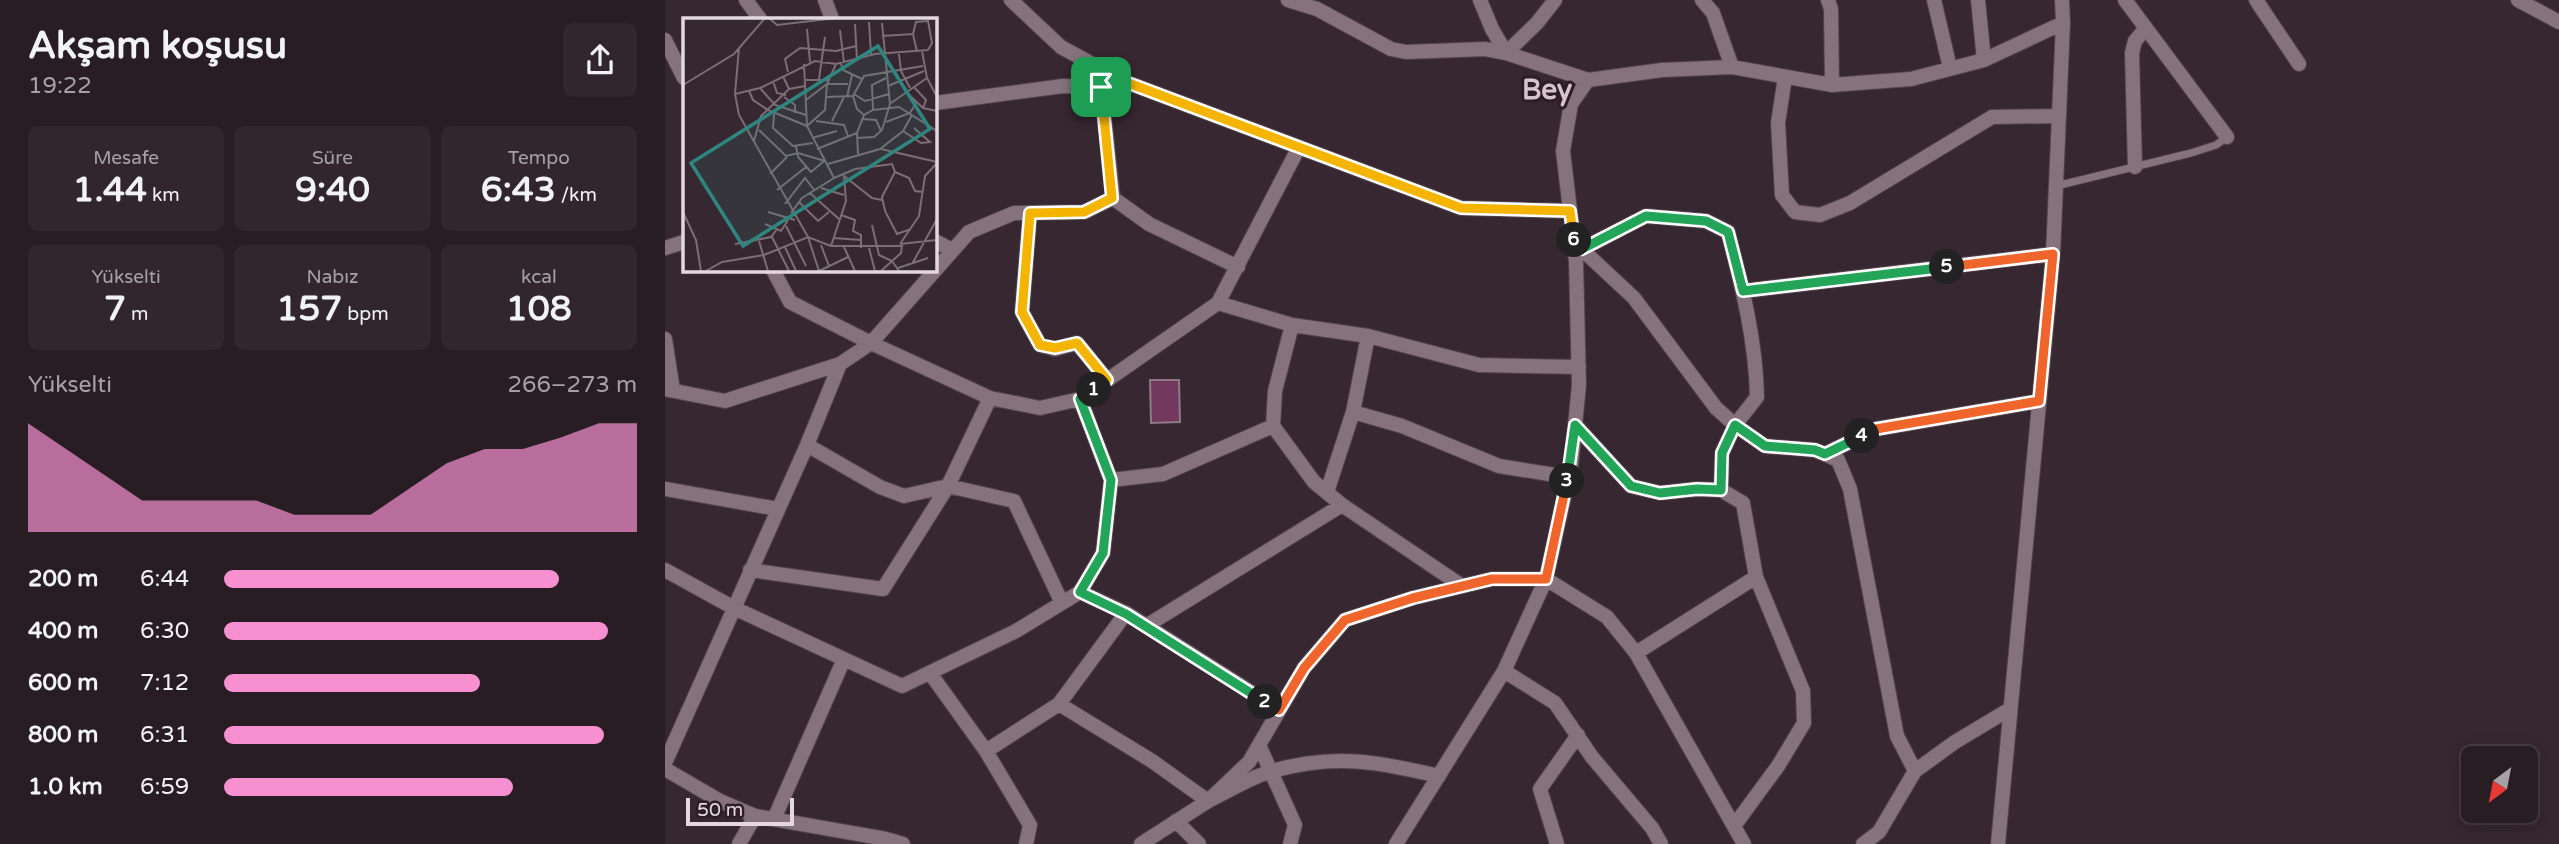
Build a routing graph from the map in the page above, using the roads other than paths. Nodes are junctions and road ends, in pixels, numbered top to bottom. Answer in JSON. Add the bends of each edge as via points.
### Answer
{"nodes":[{"id":1,"x":746,"y":0,"type":"edge"},
{"id":2,"x":825,"y":0,"type":"edge"},
{"id":3,"x":1011,"y":0,"type":"edge"},
{"id":4,"x":1287,"y":0,"type":"edge"},
{"id":5,"x":1480,"y":0,"type":"edge"},
{"id":6,"x":1555,"y":0,"type":"edge"},
{"id":7,"x":1702,"y":0,"type":"edge"},
{"id":8,"x":1828,"y":0,"type":"edge"},
{"id":9,"x":1934,"y":0,"type":"edge"},
{"id":10,"x":1978,"y":0,"type":"edge"},
{"id":11,"x":2062,"y":0,"type":"edge"},
{"id":12,"x":2125,"y":0,"type":"edge"},
{"id":13,"x":2256,"y":0,"type":"edge"},
{"id":14,"x":2518,"y":0,"type":"edge"},
{"id":15,"x":759,"y":18,"type":"edge"},
{"id":16,"x":832,"y":18,"type":"edge"},
{"id":17,"x":2559,"y":22,"type":"edge"},
{"id":18,"x":2063,"y":23,"type":"junction"},
{"id":19,"x":2146,"y":28,"type":"junction"},
{"id":20,"x":665,"y":40,"type":"edge"},
{"id":21,"x":1506,"y":52,"type":"junction"},
{"id":22,"x":1984,"y":60,"type":"junction"},
{"id":23,"x":2299,"y":64,"type":"dead end"},
{"id":24,"x":1732,"y":67,"type":"junction"},
{"id":25,"x":1950,"y":68,"type":"junction"},
{"id":26,"x":683,"y":76,"type":"edge"},
{"id":27,"x":1785,"y":77,"type":"junction"},
{"id":28,"x":1588,"y":80,"type":"junction"},
{"id":29,"x":1123,"y":81,"type":"junction"},
{"id":30,"x":1832,"y":85,"type":"junction"},
{"id":31,"x":1101,"y":87,"type":"junction"},
{"id":32,"x":936,"y":103,"type":"edge"},
{"id":33,"x":2059,"y":117,"type":"junction"},
{"id":34,"x":2227,"y":137,"type":"joint"},
{"id":35,"x":1299,"y":147,"type":"junction"},
{"id":36,"x":2135,"y":167,"type":"junction"},
{"id":37,"x":2056,"y":186,"type":"junction"},
{"id":38,"x":1112,"y":198,"type":"junction"},
{"id":39,"x":1570,"y":211,"type":"junction"},
{"id":40,"x":1030,"y":213,"type":"junction"},
{"id":41,"x":683,"y":242,"type":"edge"},
{"id":42,"x":936,"y":242,"type":"edge"},
{"id":43,"x":1578,"y":246,"type":"junction"},
{"id":44,"x":665,"y":248,"type":"edge"},
{"id":45,"x":952,"y":250,"type":"junction"},
{"id":46,"x":2053,"y":254,"type":"junction"},
{"id":47,"x":1238,"y":267,"type":"junction"},
{"id":48,"x":936,"y":268,"type":"edge"},
{"id":49,"x":773,"y":271,"type":"edge"},
{"id":50,"x":934,"y":271,"type":"edge"},
{"id":51,"x":1743,"y":291,"type":"junction"},
{"id":52,"x":1218,"y":303,"type":"junction"},
{"id":53,"x":1292,"y":325,"type":"junction"},
{"id":54,"x":1367,"y":336,"type":"junction"},
{"id":55,"x":665,"y":339,"type":"edge"},
{"id":56,"x":871,"y":343,"type":"junction"},
{"id":57,"x":840,"y":364,"type":"junction"},
{"id":58,"x":1579,"y":367,"type":"junction"},
{"id":59,"x":1107,"y":380,"type":"junction"},
{"id":60,"x":669,"y":390,"type":"edge"},
{"id":61,"x":990,"y":398,"type":"junction"},
{"id":62,"x":1080,"y":399,"type":"junction"},
{"id":63,"x":2039,"y":401,"type":"junction"},
{"id":64,"x":1353,"y":412,"type":"junction"},
{"id":65,"x":1575,"y":425,"type":"junction"},
{"id":66,"x":1735,"y":425,"type":"junction"},
{"id":67,"x":1273,"y":426,"type":"junction"},
{"id":68,"x":807,"y":445,"type":"junction"},
{"id":69,"x":1825,"y":454,"type":"junction"},
{"id":70,"x":1568,"y":477,"type":"junction"},
{"id":71,"x":1111,"y":480,"type":"junction"},
{"id":72,"x":948,"y":486,"type":"junction"},
{"id":73,"x":665,"y":489,"type":"edge"},
{"id":74,"x":1721,"y":490,"type":"junction"},
{"id":75,"x":1327,"y":492,"type":"junction"},
{"id":76,"x":1342,"y":505,"type":"junction"},
{"id":77,"x":778,"y":509,"type":"junction"},
{"id":78,"x":665,"y":570,"type":"edge"},
{"id":79,"x":750,"y":570,"type":"junction"},
{"id":80,"x":1756,"y":577,"type":"junction"},
{"id":81,"x":1546,"y":579,"type":"junction"},
{"id":82,"x":1462,"y":586,"type":"junction"},
{"id":83,"x":1080,"y":592,"type":"junction"},
{"id":84,"x":1062,"y":603,"type":"junction"},
{"id":85,"x":734,"y":608,"type":"junction"},
{"id":86,"x":1126,"y":614,"type":"junction"},
{"id":87,"x":1146,"y":626,"type":"junction"},
{"id":88,"x":1636,"y":653,"type":"junction"},
{"id":89,"x":844,"y":659,"type":"junction"},
{"id":90,"x":1504,"y":671,"type":"junction"},
{"id":91,"x":930,"y":673,"type":"junction"},
{"id":92,"x":1059,"y":704,"type":"junction"},
{"id":93,"x":2010,"y":709,"type":"junction"},
{"id":94,"x":1279,"y":710,"type":"junction"},
{"id":95,"x":1577,"y":735,"type":"junction"},
{"id":96,"x":1259,"y":745,"type":"junction"},
{"id":97,"x":986,"y":751,"type":"junction"},
{"id":98,"x":665,"y":764,"type":"edge"},
{"id":99,"x":665,"y":769,"type":"edge"},
{"id":100,"x":1270,"y":771,"type":"junction"},
{"id":101,"x":1915,"y":771,"type":"junction"},
{"id":102,"x":1439,"y":776,"type":"junction"},
{"id":103,"x":1208,"y":801,"type":"junction"},
{"id":104,"x":755,"y":816,"type":"junction"},
{"id":105,"x":774,"y":819,"type":"junction"},
{"id":106,"x":1176,"y":821,"type":"junction"},
{"id":107,"x":1734,"y":826,"type":"junction"},
{"id":108,"x":885,"y":841,"type":"edge"},
{"id":109,"x":739,"y":844,"type":"edge"},
{"id":110,"x":903,"y":844,"type":"edge"},
{"id":111,"x":1026,"y":844,"type":"edge"},
{"id":112,"x":1141,"y":844,"type":"edge"},
{"id":113,"x":1199,"y":844,"type":"edge"},
{"id":114,"x":1290,"y":844,"type":"edge"},
{"id":115,"x":1397,"y":844,"type":"edge"},
{"id":116,"x":1557,"y":844,"type":"edge"},
{"id":117,"x":1661,"y":844,"type":"edge"},
{"id":118,"x":1744,"y":844,"type":"edge"},
{"id":119,"x":1863,"y":844,"type":"edge"},
{"id":120,"x":1998,"y":844,"type":"edge"}],
"edges":[{"from":1,"to":15,"type":"street"},
{"from":2,"to":16,"type":"street"},
{"from":3,"to":29,"type":"street","via":[[1061,47]]},
{"from":4,"to":21,"type":"street","via":[[1317,9],[1391,49]]},
{"from":5,"to":21,"type":"street"},
{"from":6,"to":21,"type":"street"},
{"from":7,"to":24,"type":"street","via":[[1713,13]]},
{"from":8,"to":30,"type":"street"},
{"from":9,"to":25,"type":"street"},
{"from":10,"to":22,"type":"street"},
{"from":11,"to":18,"type":"street"},
{"from":12,"to":19,"type":"street"},
{"from":13,"to":23,"type":"street"},
{"from":14,"to":17,"type":"street"},
{"from":18,"to":22,"type":"street"},
{"from":18,"to":33,"type":"street"},
{"from":19,"to":34,"type":"street"},
{"from":19,"to":36,"type":"street","via":[[2133,53]]},
{"from":20,"to":26,"type":"street"},
{"from":21,"to":28,"type":"street"},
{"from":22,"to":25,"type":"street"},
{"from":24,"to":27,"type":"street"},
{"from":24,"to":28,"type":"street"},
{"from":25,"to":30,"type":"street","via":[[1911,79]]},
{"from":27,"to":30,"type":"street"},
{"from":27,"to":33,"type":"street","via":[[1778,123],[1782,195],[1795,212],[1820,215],[1850,203],[1992,117]]},
{"from":28,"to":39,"type":"street","via":[[1571,104],[1563,151]]},
{"from":29,"to":31,"type":"street"},
{"from":29,"to":35,"type":"street"},
{"from":31,"to":32,"type":"street","via":[[1063,86]]},
{"from":31,"to":38,"type":"street"},
{"from":33,"to":37,"type":"street"},
{"from":34,"to":36,"type":"lane","via":[[2216,145]]},
{"from":35,"to":39,"type":"street","via":[[1461,208]]},
{"from":35,"to":47,"type":"street"},
{"from":36,"to":37,"type":"lane"},
{"from":37,"to":46,"type":"street"},
{"from":38,"to":40,"type":"street","via":[[1084,212]]},
{"from":38,"to":47,"type":"street","via":[[1149,224]]},
{"from":39,"to":43,"type":"street"},
{"from":40,"to":45,"type":"street","via":[[1014,213],[969,232]]},
{"from":40,"to":59,"type":"street","via":[[1022,312],[1040,345],[1055,348],[1077,343]]},
{"from":41,"to":44,"type":"street"},
{"from":42,"to":45,"type":"street"},
{"from":43,"to":51,"type":"street","via":[[1646,216],[1706,221],[1728,232]]},
{"from":43,"to":58,"type":"street"},
{"from":43,"to":66,"type":"street","via":[[1634,298],[1716,408]]},
{"from":45,"to":48,"type":"street"},
{"from":46,"to":51,"type":"street"},
{"from":46,"to":63,"type":"street"},
{"from":47,"to":52,"type":"street"},
{"from":49,"to":56,"type":"street","via":[[790,302]]},
{"from":50,"to":56,"type":"street"},
{"from":51,"to":66,"type":"street","via":[[1757,397]]},
{"from":52,"to":53,"type":"street"},
{"from":52,"to":59,"type":"street"},
{"from":53,"to":54,"type":"street"},
{"from":53,"to":67,"type":"street","via":[[1275,391]]},
{"from":54,"to":58,"type":"street","via":[[1479,365]]},
{"from":54,"to":64,"type":"street"},
{"from":55,"to":60,"type":"street"},
{"from":56,"to":57,"type":"street"},
{"from":56,"to":61,"type":"street"},
{"from":57,"to":60,"type":"street","via":[[725,401]]},
{"from":57,"to":68,"type":"street"},
{"from":58,"to":65,"type":"street"},
{"from":59,"to":62,"type":"street"},
{"from":61,"to":62,"type":"street","via":[[1039,408]]},
{"from":61,"to":72,"type":"street"},
{"from":62,"to":71,"type":"street"},
{"from":63,"to":69,"type":"street","via":[[1876,429]]},
{"from":63,"to":93,"type":"street"},
{"from":64,"to":70,"type":"street","via":[[1402,426],[1499,466]]},
{"from":64,"to":75,"type":"street"},
{"from":65,"to":70,"type":"street"},
{"from":65,"to":74,"type":"street","via":[[1631,486],[1660,493]]},
{"from":66,"to":69,"type":"street","via":[[1765,446]]},
{"from":66,"to":74,"type":"street","via":[[1722,453]]},
{"from":67,"to":71,"type":"street","via":[[1163,474]]},
{"from":67,"to":75,"type":"street","via":[[1314,482]]},
{"from":68,"to":72,"type":"street","via":[[904,496]]},
{"from":68,"to":77,"type":"street"},
{"from":69,"to":101,"type":"street","via":[[1838,460],[1850,489],[1897,736]]},
{"from":70,"to":81,"type":"street"},
{"from":71,"to":83,"type":"street","via":[[1103,553]]},
{"from":72,"to":79,"type":"street","via":[[883,589]]},
{"from":72,"to":84,"type":"street","via":[[1014,502]]},
{"from":73,"to":77,"type":"street"},
{"from":74,"to":80,"type":"street","via":[[1743,503]]},
{"from":75,"to":76,"type":"street"},
{"from":76,"to":82,"type":"street"},
{"from":76,"to":87,"type":"street"},
{"from":77,"to":79,"type":"street"},
{"from":78,"to":85,"type":"street"},
{"from":79,"to":85,"type":"street"},
{"from":80,"to":88,"type":"street"},
{"from":80,"to":107,"type":"street","via":[[1803,691],[1804,723]]},
{"from":81,"to":82,"type":"street","via":[[1492,579]]},
{"from":81,"to":88,"type":"street","via":[[1607,617]]},
{"from":81,"to":90,"type":"street"},
{"from":82,"to":94,"type":"street","via":[[1345,620],[1304,668]]},
{"from":83,"to":84,"type":"street"},
{"from":83,"to":86,"type":"street"},
{"from":84,"to":91,"type":"street"},
{"from":85,"to":89,"type":"street"},
{"from":85,"to":98,"type":"street"},
{"from":86,"to":87,"type":"street"},
{"from":86,"to":92,"type":"street"},
{"from":87,"to":94,"type":"street"},
{"from":88,"to":107,"type":"street"},
{"from":89,"to":91,"type":"street","via":[[902,686]]},
{"from":89,"to":105,"type":"street"},
{"from":90,"to":95,"type":"street","via":[[1555,703]]},
{"from":90,"to":102,"type":"street"},
{"from":91,"to":97,"type":"street"},
{"from":92,"to":97,"type":"street"},
{"from":92,"to":103,"type":"street"},
{"from":93,"to":101,"type":"street"},
{"from":93,"to":120,"type":"street"},
{"from":94,"to":96,"type":"street"},
{"from":95,"to":116,"type":"street","via":[[1541,789]]},
{"from":95,"to":117,"type":"street"},
{"from":96,"to":100,"type":"street"},
{"from":96,"to":103,"type":"street","via":[[1249,762]]},
{"from":97,"to":111,"type":"street","via":[[1030,825]]},
{"from":99,"to":104,"type":"street"},
{"from":100,"to":102,"type":"street","via":[[1321,760],[1375,762]]},
{"from":100,"to":103,"type":"street"},
{"from":100,"to":114,"type":"street","via":[[1295,825]]},
{"from":101,"to":119,"type":"street","via":[[1879,832]]},
{"from":102,"to":115,"type":"street"},
{"from":103,"to":106,"type":"street"},
{"from":104,"to":105,"type":"street"},
{"from":104,"to":109,"type":"street"},
{"from":105,"to":108,"type":"street"},
{"from":106,"to":112,"type":"street"},
{"from":106,"to":113,"type":"street"},
{"from":107,"to":118,"type":"street"},
{"from":108,"to":110,"type":"street"}]}
